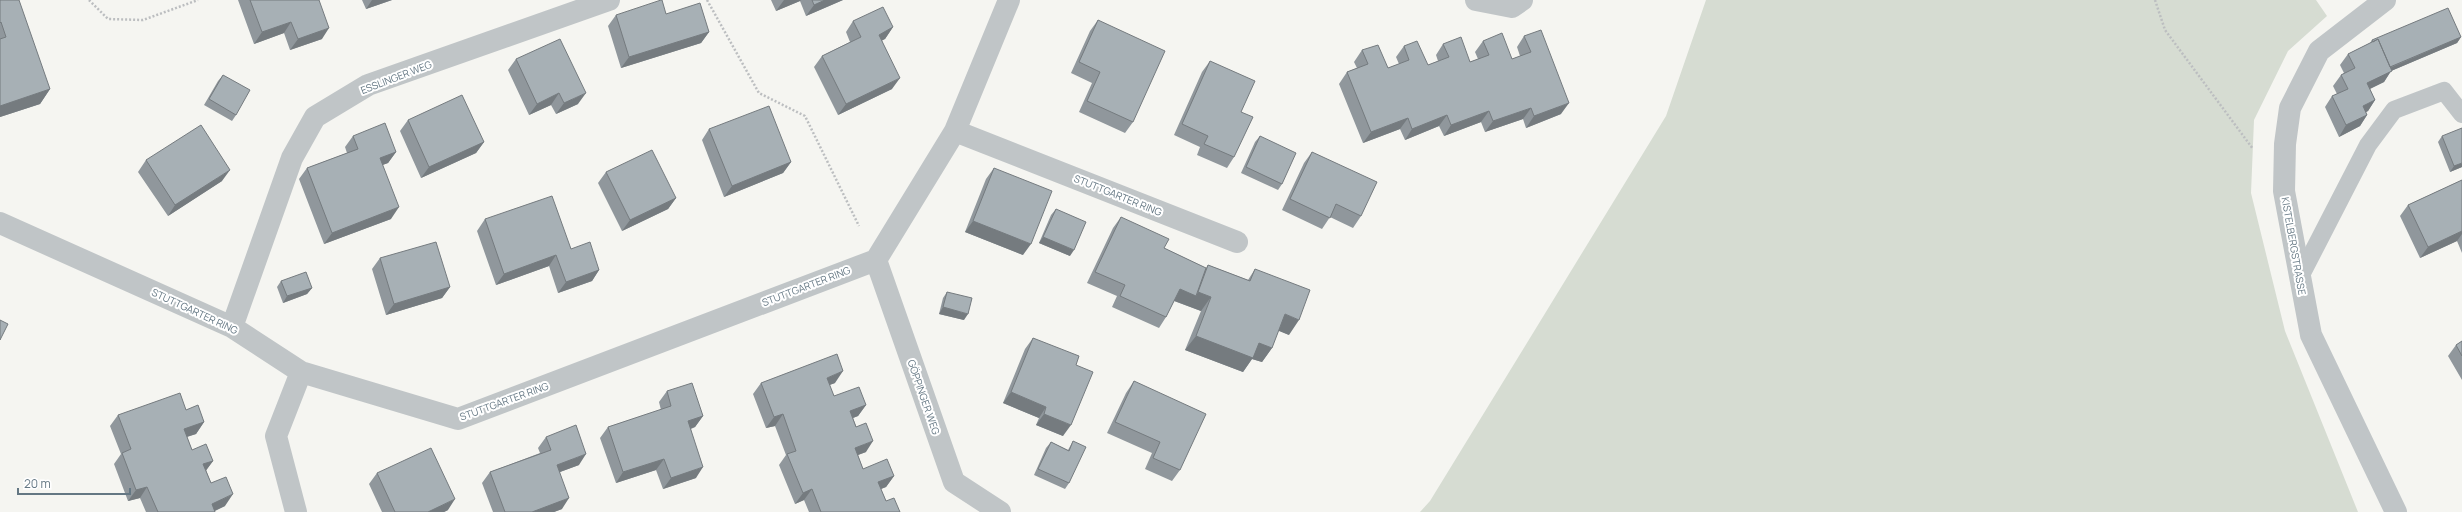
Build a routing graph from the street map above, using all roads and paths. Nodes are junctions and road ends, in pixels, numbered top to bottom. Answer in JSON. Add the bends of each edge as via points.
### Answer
{"nodes":[{"id":1,"x":89,"y":0,"type":"edge"},
{"id":2,"x":198,"y":0,"type":"edge"},
{"id":3,"x":608,"y":0,"type":"edge"},
{"id":4,"x":706,"y":0,"type":"edge"},
{"id":5,"x":1009,"y":0,"type":"edge"},
{"id":6,"x":1476,"y":0,"type":"edge"},
{"id":7,"x":1522,"y":0,"type":"edge"},
{"id":8,"x":2155,"y":0,"type":"edge"},
{"id":9,"x":2385,"y":0,"type":"edge"},
{"id":10,"x":584,"y":5,"type":"edge"},
{"id":11,"x":2462,"y":114,"type":"edge"},
{"id":12,"x":955,"y":131,"type":"junction"},
{"id":13,"x":2284,"y":191,"type":"junction"},
{"id":14,"x":0,"y":223,"type":"edge"},
{"id":15,"x":1237,"y":242,"type":"dead end"},
{"id":16,"x":876,"y":260,"type":"junction"},
{"id":17,"x":2300,"y":277,"type":"junction"},
{"id":18,"x":232,"y":327,"type":"junction"},
{"id":19,"x":302,"y":372,"type":"junction"},
{"id":20,"x":296,"y":512,"type":"edge"},
{"id":21,"x":1000,"y":512,"type":"edge"},
{"id":22,"x":2396,"y":512,"type":"edge"}],
"edges":[{"from":1,"to":2,"type":"path","via":[[108,19],[143,20]]},
{"from":3,"to":10,"type":"street","name":"ESSLINGER WEG"},
{"from":4,"to":16,"type":"path","via":[[759,93],[805,116]]},
{"from":5,"to":12,"type":"street"},
{"from":6,"to":7,"type":"street","via":[[1512,7]]},
{"from":8,"to":13,"type":"path","via":[[2165,30]]},
{"from":9,"to":13,"type":"street","name":"KISTELBERGSTRASSE","via":[[2319,51],[2290,108],[2285,144]]},
{"from":10,"to":18,"type":"street","name":"ESSLINGER WEG","via":[[368,85],[315,117],[292,158]]},
{"from":11,"to":17,"type":"lane","via":[[2444,91],[2394,110],[2368,145]]},
{"from":12,"to":15,"type":"street","name":"STUTTGARTER RING"},
{"from":12,"to":16,"type":"street"},
{"from":13,"to":17,"type":"street","name":"KISTELBERGSTRASSE"},
{"from":14,"to":18,"type":"street","name":"STUTTGARTER RING"},
{"from":16,"to":19,"type":"street","name":"STUTTGARTER RING","via":[[458,420]]},
{"from":16,"to":21,"type":"street","name":"GÖPPINGER WEG","via":[[954,482]]},
{"from":17,"to":22,"type":"street","name":"KISTELBERGSTRASSE","via":[[2311,335]]},
{"from":18,"to":19,"type":"street","name":"STUTTGARTER RING"},
{"from":19,"to":20,"type":"street","via":[[276,436]]}]}
